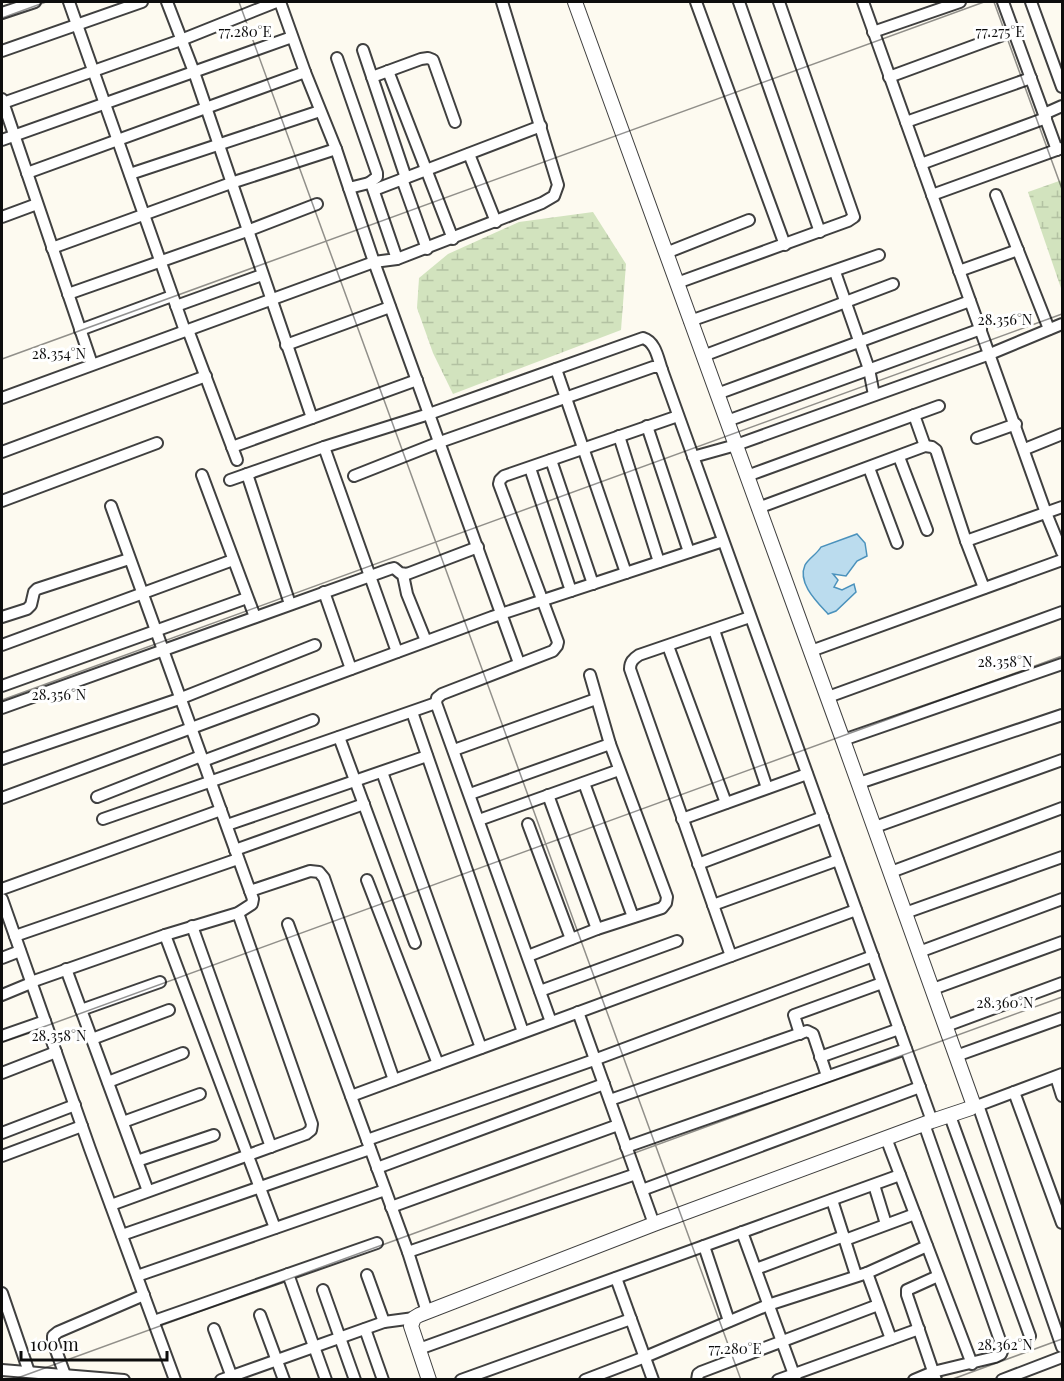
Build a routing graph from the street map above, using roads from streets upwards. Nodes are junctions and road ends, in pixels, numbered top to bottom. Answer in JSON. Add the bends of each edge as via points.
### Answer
{"nodes":[{"id":1,"x":35,"y":2,"type":"edge"},
{"id":2,"x":69,"y":2,"type":"edge"},
{"id":3,"x":142,"y":2,"type":"edge"},
{"id":4,"x":167,"y":2,"type":"edge"},
{"id":5,"x":278,"y":2,"type":"edge"},
{"id":6,"x":502,"y":2,"type":"edge"},
{"id":7,"x":575,"y":2,"type":"edge"},
{"id":8,"x":696,"y":2,"type":"edge"},
{"id":9,"x":739,"y":2,"type":"edge"},
{"id":10,"x":779,"y":2,"type":"edge"},
{"id":11,"x":862,"y":2,"type":"edge"},
{"id":12,"x":960,"y":2,"type":"edge"},
{"id":13,"x":1003,"y":2,"type":"edge"},
{"id":14,"x":1031,"y":2,"type":"edge"},
{"id":15,"x":2,"y":13,"type":"edge"},
{"id":16,"x":78,"y":24,"type":"junction"},
{"id":17,"x":1014,"y":31,"type":"junction"},
{"id":18,"x":873,"y":32,"type":"junction"},
{"id":19,"x":292,"y":37,"type":"junction"},
{"id":20,"x":181,"y":40,"type":"junction"},
{"id":21,"x":363,"y":50,"type":"dead end"},
{"id":22,"x":2,"y":51,"type":"edge"},
{"id":23,"x":337,"y":58,"type":"dead end"},
{"id":24,"x":388,"y":71,"type":"junction"},
{"id":25,"x":94,"y":72,"type":"junction"},
{"id":26,"x":194,"y":72,"type":"junction"},
{"id":27,"x":305,"y":72,"type":"junction"},
{"id":28,"x":372,"y":77,"type":"junction"},
{"id":29,"x":889,"y":77,"type":"junction"},
{"id":30,"x":1031,"y":78,"type":"junction"},
{"id":31,"x":1062,"y":87,"type":"edge"},
{"id":32,"x":2,"y":101,"type":"edge"},
{"id":33,"x":105,"y":103,"type":"junction"},
{"id":34,"x":1062,"y":106,"type":"edge"},
{"id":35,"x":206,"y":108,"type":"junction"},
{"id":36,"x":320,"y":111,"type":"junction"},
{"id":37,"x":1045,"y":116,"type":"junction"},
{"id":38,"x":455,"y":122,"type":"dead end"},
{"id":39,"x":906,"y":122,"type":"junction"},
{"id":40,"x":541,"y":126,"type":"junction"},
{"id":41,"x":14,"y":135,"type":"junction"},
{"id":42,"x":2,"y":140,"type":"edge"},
{"id":43,"x":118,"y":140,"type":"junction"},
{"id":44,"x":218,"y":145,"type":"junction"},
{"id":45,"x":336,"y":149,"type":"junction"},
{"id":46,"x":1060,"y":149,"type":"edge"},
{"id":47,"x":469,"y":154,"type":"junction"},
{"id":48,"x":921,"y":164,"type":"junction"},
{"id":49,"x":426,"y":170,"type":"junction"},
{"id":50,"x":27,"y":173,"type":"junction"},
{"id":51,"x":130,"y":174,"type":"junction"},
{"id":52,"x":404,"y":179,"type":"junction"},
{"id":53,"x":231,"y":183,"type":"junction"},
{"id":54,"x":372,"y":187,"type":"junction"},
{"id":55,"x":350,"y":188,"type":"junction"},
{"id":56,"x":932,"y":195,"type":"junction"},
{"id":57,"x":996,"y":195,"type":"dead end"},
{"id":58,"x":37,"y":204,"type":"junction"},
{"id":59,"x":317,"y":204,"type":"dead end"},
{"id":60,"x":144,"y":215,"type":"junction"},
{"id":61,"x":2,"y":217,"type":"edge"},
{"id":62,"x":749,"y":220,"type":"dead end"},
{"id":63,"x":496,"y":222,"type":"junction"},
{"id":64,"x":247,"y":231,"type":"junction"},
{"id":65,"x":820,"y":232,"type":"junction"},
{"id":66,"x":453,"y":239,"type":"junction"},
{"id":67,"x":785,"y":244,"type":"junction"},
{"id":68,"x":52,"y":248,"type":"junction"},
{"id":69,"x":428,"y":249,"type":"junction"},
{"id":70,"x":1018,"y":250,"type":"junction"},
{"id":71,"x":666,"y":253,"type":"junction"},
{"id":72,"x":879,"y":255,"type":"dead end"},
{"id":73,"x":397,"y":259,"type":"junction"},
{"id":74,"x":160,"y":262,"type":"junction"},
{"id":75,"x":374,"y":262,"type":"junction"},
{"id":76,"x":959,"y":271,"type":"junction"},
{"id":77,"x":835,"y":272,"type":"junction"},
{"id":78,"x":262,"y":275,"type":"junction"},
{"id":79,"x":676,"y":283,"type":"junction"},
{"id":80,"x":893,"y":284,"type":"dead end"},
{"id":81,"x":68,"y":294,"type":"junction"},
{"id":82,"x":270,"y":300,"type":"junction"},
{"id":83,"x":174,"y":301,"type":"junction"},
{"id":84,"x":970,"y":301,"type":"junction"},
{"id":85,"x":845,"y":302,"type":"junction"},
{"id":86,"x":390,"y":307,"type":"junction"},
{"id":87,"x":690,"y":321,"type":"junction"},
{"id":88,"x":1058,"y":328,"type":"edge"},
{"id":89,"x":981,"y":329,"type":"junction"},
{"id":90,"x":80,"y":330,"type":"junction"},
{"id":91,"x":187,"y":330,"type":"junction"},
{"id":92,"x":860,"y":341,"type":"junction"},
{"id":93,"x":286,"y":345,"type":"junction"},
{"id":94,"x":990,"y":354,"type":"junction"},
{"id":95,"x":703,"y":356,"type":"junction"},
{"id":96,"x":92,"y":364,"type":"junction"},
{"id":97,"x":556,"y":369,"type":"junction"},
{"id":98,"x":869,"y":369,"type":"junction"},
{"id":99,"x":662,"y":370,"type":"junction"},
{"id":100,"x":206,"y":376,"type":"junction"},
{"id":101,"x":417,"y":380,"type":"junction"},
{"id":102,"x":717,"y":394,"type":"junction"},
{"id":103,"x":874,"y":395,"type":"junction"},
{"id":104,"x":2,"y":398,"type":"edge"},
{"id":105,"x":566,"y":398,"type":"junction"},
{"id":106,"x":939,"y":406,"type":"dead end"},
{"id":107,"x":429,"y":414,"type":"junction"},
{"id":108,"x":914,"y":415,"type":"junction"},
{"id":109,"x":678,"y":416,"type":"junction"},
{"id":110,"x":312,"y":418,"type":"junction"},
{"id":111,"x":727,"y":421,"type":"junction"},
{"id":112,"x":1016,"y":424,"type":"junction"},
{"id":113,"x":647,"y":426,"type":"junction"},
{"id":114,"x":1062,"y":434,"type":"edge"},
{"id":115,"x":619,"y":436,"type":"junction"},
{"id":116,"x":977,"y":438,"type":"dead end"},
{"id":117,"x":440,"y":442,"type":"junction"},
{"id":118,"x":157,"y":443,"type":"dead end"},
{"id":119,"x":736,"y":445,"type":"junction"},
{"id":120,"x":925,"y":446,"type":"junction"},
{"id":121,"x":232,"y":447,"type":"junction"},
{"id":122,"x":324,"y":447,"type":"junction"},
{"id":123,"x":584,"y":448,"type":"junction"},
{"id":124,"x":1025,"y":449,"type":"junction"},
{"id":125,"x":2,"y":452,"type":"edge"},
{"id":126,"x":693,"y":457,"type":"junction"},
{"id":127,"x":898,"y":457,"type":"junction"},
{"id":128,"x":237,"y":460,"type":"dead end"},
{"id":129,"x":551,"y":460,"type":"junction"},
{"id":130,"x":530,"y":468,"type":"junction"},
{"id":131,"x":869,"y":468,"type":"junction"},
{"id":132,"x":247,"y":474,"type":"junction"},
{"id":133,"x":202,"y":475,"type":"dead end"},
{"id":134,"x":354,"y":476,"type":"dead end"},
{"id":135,"x":747,"y":476,"type":"junction"},
{"id":136,"x":231,"y":480,"type":"dead end"},
{"id":137,"x":2,"y":501,"type":"edge"},
{"id":138,"x":111,"y":506,"type":"dead end"},
{"id":139,"x":1062,"y":507,"type":"edge"},
{"id":140,"x":758,"y":508,"type":"junction"},
{"id":141,"x":1046,"y":513,"type":"junction"},
{"id":142,"x":927,"y":530,"type":"dead end"},
{"id":143,"x":723,"y":541,"type":"junction"},
{"id":144,"x":966,"y":541,"type":"junction"},
{"id":145,"x":897,"y":543,"type":"dead end"},
{"id":146,"x":478,"y":547,"type":"junction"},
{"id":147,"x":689,"y":552,"type":"junction"},
{"id":148,"x":1062,"y":552,"type":"edge"},
{"id":149,"x":129,"y":559,"type":"junction"},
{"id":150,"x":232,"y":560,"type":"junction"},
{"id":151,"x":1062,"y":560,"type":"edge"},
{"id":152,"x":659,"y":562,"type":"junction"},
{"id":153,"x":626,"y":573,"type":"junction"},
{"id":154,"x":403,"y":575,"type":"junction"},
{"id":155,"x":370,"y":576,"type":"junction"},
{"id":156,"x":593,"y":584,"type":"junction"},
{"id":157,"x":984,"y":588,"type":"junction"},
{"id":158,"x":571,"y":591,"type":"junction"},
{"id":159,"x":324,"y":592,"type":"junction"},
{"id":160,"x":142,"y":593,"type":"junction"},
{"id":161,"x":247,"y":598,"type":"junction"},
{"id":162,"x":542,"y":601,"type":"junction"},
{"id":163,"x":290,"y":604,"type":"junction"},
{"id":164,"x":1062,"y":612,"type":"edge"},
{"id":165,"x":502,"y":614,"type":"junction"},
{"id":166,"x":2,"y":617,"type":"edge"},
{"id":167,"x":255,"y":617,"type":"junction"},
{"id":168,"x":750,"y":617,"type":"junction"},
{"id":169,"x":156,"y":630,"type":"junction"},
{"id":170,"x":714,"y":630,"type":"junction"},
{"id":171,"x":426,"y":641,"type":"junction"},
{"id":172,"x":2,"y":645,"type":"edge"},
{"id":173,"x":315,"y":645,"type":"dead end"},
{"id":174,"x":668,"y":646,"type":"junction"},
{"id":175,"x":162,"y":650,"type":"junction"},
{"id":176,"x":811,"y":651,"type":"junction"},
{"id":177,"x":397,"y":652,"type":"junction"},
{"id":178,"x":519,"y":663,"type":"junction"},
{"id":179,"x":1062,"y":664,"type":"edge"},
{"id":180,"x":351,"y":669,"type":"junction"},
{"id":181,"x":590,"y":675,"type":"dead end"},
{"id":182,"x":2,"y":686,"type":"edge"},
{"id":183,"x":828,"y":696,"type":"junction"},
{"id":184,"x":179,"y":699,"type":"junction"},
{"id":185,"x":596,"y":699,"type":"junction"},
{"id":186,"x":436,"y":703,"type":"junction"},
{"id":187,"x":2,"y":708,"type":"edge"},
{"id":188,"x":412,"y":712,"type":"junction"},
{"id":189,"x":1062,"y":715,"type":"edge"},
{"id":190,"x":313,"y":720,"type":"dead end"},
{"id":191,"x":190,"y":728,"type":"junction"},
{"id":192,"x":339,"y":737,"type":"junction"},
{"id":193,"x":843,"y":740,"type":"junction"},
{"id":194,"x":610,"y":744,"type":"junction"},
{"id":195,"x":454,"y":750,"type":"junction"},
{"id":196,"x":427,"y":756,"type":"junction"},
{"id":197,"x":202,"y":758,"type":"junction"},
{"id":198,"x":2,"y":759,"type":"edge"},
{"id":199,"x":1062,"y":760,"type":"edge"},
{"id":200,"x":619,"y":770,"type":"junction"},
{"id":201,"x":382,"y":772,"type":"junction"},
{"id":202,"x":807,"y":774,"type":"junction"},
{"id":203,"x":355,"y":780,"type":"junction"},
{"id":204,"x":212,"y":782,"type":"junction"},
{"id":205,"x":584,"y":783,"type":"junction"},
{"id":206,"x":859,"y":783,"type":"junction"},
{"id":207,"x":767,"y":788,"type":"junction"},
{"id":208,"x":470,"y":794,"type":"junction"},
{"id":209,"x":548,"y":795,"type":"junction"},
{"id":210,"x":97,"y":797,"type":"dead end"},
{"id":211,"x":2,"y":798,"type":"edge"},
{"id":212,"x":726,"y":803,"type":"junction"},
{"id":213,"x":364,"y":804,"type":"junction"},
{"id":214,"x":1062,"y":808,"type":"edge"},
{"id":215,"x":221,"y":810,"type":"junction"},
{"id":216,"x":823,"y":818,"type":"junction"},
{"id":217,"x":103,"y":819,"type":"dead end"},
{"id":218,"x":682,"y":819,"type":"junction"},
{"id":219,"x":479,"y":820,"type":"junction"},
{"id":220,"x":528,"y":824,"type":"dead end"},
{"id":221,"x":227,"y":825,"type":"junction"},
{"id":222,"x":874,"y":826,"type":"junction"},
{"id":223,"x":237,"y":854,"type":"junction"},
{"id":224,"x":1062,"y":857,"type":"edge"},
{"id":225,"x":838,"y":860,"type":"junction"},
{"id":226,"x":698,"y":864,"type":"junction"},
{"id":227,"x":891,"y":872,"type":"junction"},
{"id":228,"x":367,"y":880,"type":"dead end"},
{"id":229,"x":2,"y":890,"type":"edge"},
{"id":230,"x":250,"y":891,"type":"junction"},
{"id":231,"x":2,"y":899,"type":"edge"},
{"id":232,"x":1062,"y":899,"type":"edge"},
{"id":233,"x":713,"y":905,"type":"junction"},
{"id":234,"x":856,"y":910,"type":"junction"},
{"id":235,"x":238,"y":913,"type":"junction"},
{"id":236,"x":905,"y":913,"type":"junction"},
{"id":237,"x":4,"y":916,"type":"edge"},
{"id":238,"x":633,"y":917,"type":"junction"},
{"id":239,"x":288,"y":924,"type":"dead end"},
{"id":240,"x":192,"y":926,"type":"junction"},
{"id":241,"x":597,"y":929,"type":"junction"},
{"id":242,"x":165,"y":935,"type":"junction"},
{"id":243,"x":15,"y":936,"type":"junction"},
{"id":244,"x":571,"y":939,"type":"junction"},
{"id":245,"x":677,"y":941,"type":"dead end"},
{"id":246,"x":1062,"y":942,"type":"edge"},
{"id":247,"x":415,"y":943,"type":"dead end"},
{"id":248,"x":20,"y":951,"type":"junction"},
{"id":249,"x":919,"y":952,"type":"junction"},
{"id":250,"x":528,"y":956,"type":"junction"},
{"id":251,"x":731,"y":956,"type":"junction"},
{"id":252,"x":873,"y":956,"type":"junction"},
{"id":253,"x":2,"y":958,"type":"edge"},
{"id":254,"x":66,"y":969,"type":"junction"},
{"id":255,"x":160,"y":982,"type":"dead end"},
{"id":256,"x":1062,"y":982,"type":"edge"},
{"id":257,"x":31,"y":983,"type":"junction"},
{"id":258,"x":882,"y":983,"type":"junction"},
{"id":259,"x":933,"y":989,"type":"junction"},
{"id":260,"x":540,"y":991,"type":"junction"},
{"id":261,"x":2,"y":995,"type":"edge"},
{"id":262,"x":81,"y":1010,"type":"junction"},
{"id":263,"x":169,"y":1010,"type":"dead end"},
{"id":264,"x":578,"y":1012,"type":"junction"},
{"id":265,"x":1062,"y":1018,"type":"edge"},
{"id":266,"x":45,"y":1021,"type":"junction"},
{"id":267,"x":551,"y":1022,"type":"junction"},
{"id":268,"x":946,"y":1026,"type":"junction"},
{"id":269,"x":899,"y":1029,"type":"junction"},
{"id":270,"x":523,"y":1032,"type":"junction"},
{"id":271,"x":800,"y":1034,"type":"junction"},
{"id":272,"x":2,"y":1036,"type":"edge"},
{"id":273,"x":92,"y":1038,"type":"junction"},
{"id":274,"x":481,"y":1048,"type":"junction"},
{"id":275,"x":906,"y":1048,"type":"junction"},
{"id":276,"x":56,"y":1052,"type":"junction"},
{"id":277,"x":183,"y":1053,"type":"dead end"},
{"id":278,"x":956,"y":1056,"type":"junction"},
{"id":279,"x":820,"y":1057,"type":"junction"},
{"id":280,"x":594,"y":1060,"type":"junction"},
{"id":281,"x":438,"y":1064,"type":"junction"},
{"id":282,"x":2,"y":1072,"type":"edge"},
{"id":283,"x":1059,"y":1075,"type":"edge"},
{"id":284,"x":827,"y":1076,"type":"junction"},
{"id":285,"x":394,"y":1080,"type":"junction"},
{"id":286,"x":108,"y":1082,"type":"junction"},
{"id":287,"x":604,"y":1084,"type":"junction"},
{"id":288,"x":920,"y":1087,"type":"junction"},
{"id":289,"x":1014,"y":1092,"type":"junction"},
{"id":290,"x":200,"y":1094,"type":"dead end"},
{"id":291,"x":351,"y":1096,"type":"junction"},
{"id":292,"x":1062,"y":1096,"type":"edge"},
{"id":293,"x":610,"y":1100,"type":"junction"},
{"id":294,"x":75,"y":1105,"type":"junction"},
{"id":295,"x":974,"y":1107,"type":"junction"},
{"id":296,"x":950,"y":1116,"type":"junction"},
{"id":297,"x":123,"y":1122,"type":"junction"},
{"id":298,"x":928,"y":1123,"type":"junction"},
{"id":299,"x":618,"y":1125,"type":"junction"},
{"id":300,"x":82,"y":1126,"type":"junction"},
{"id":301,"x":2,"y":1133,"type":"edge"},
{"id":302,"x":214,"y":1135,"type":"dead end"},
{"id":303,"x":886,"y":1138,"type":"junction"},
{"id":304,"x":369,"y":1144,"type":"junction"},
{"id":305,"x":271,"y":1147,"type":"junction"},
{"id":306,"x":626,"y":1147,"type":"junction"},
{"id":307,"x":247,"y":1154,"type":"junction"},
{"id":308,"x":2,"y":1156,"type":"edge"},
{"id":309,"x":137,"y":1161,"type":"junction"},
{"id":310,"x":377,"y":1168,"type":"junction"},
{"id":311,"x":636,"y":1174,"type":"junction"},
{"id":312,"x":900,"y":1175,"type":"junction"},
{"id":313,"x":874,"y":1185,"type":"junction"},
{"id":314,"x":259,"y":1186,"type":"junction"},
{"id":315,"x":385,"y":1190,"type":"junction"},
{"id":316,"x":642,"y":1190,"type":"junction"},
{"id":317,"x":148,"y":1191,"type":"junction"},
{"id":318,"x":831,"y":1200,"type":"junction"},
{"id":319,"x":111,"y":1205,"type":"junction"},
{"id":320,"x":392,"y":1207,"type":"junction"},
{"id":321,"x":915,"y":1214,"type":"junction"},
{"id":322,"x":1062,"y":1222,"type":"edge"},
{"id":323,"x":654,"y":1224,"type":"junction"},
{"id":324,"x":886,"y":1224,"type":"junction"},
{"id":325,"x":275,"y":1228,"type":"junction"},
{"id":326,"x":742,"y":1232,"type":"junction"},
{"id":327,"x":122,"y":1235,"type":"junction"},
{"id":328,"x":844,"y":1238,"type":"junction"},
{"id":329,"x":377,"y":1243,"type":"dead end"},
{"id":330,"x":704,"y":1246,"type":"junction"},
{"id":331,"x":927,"y":1246,"type":"junction"},
{"id":332,"x":408,"y":1252,"type":"junction"},
{"id":333,"x":756,"y":1269,"type":"junction"},
{"id":334,"x":867,"y":1272,"type":"junction"},
{"id":335,"x":288,"y":1274,"type":"junction"},
{"id":336,"x":367,"y":1275,"type":"dead end"},
{"id":337,"x":856,"y":1275,"type":"junction"},
{"id":338,"x":137,"y":1276,"type":"junction"},
{"id":339,"x":938,"y":1276,"type":"junction"},
{"id":340,"x":616,"y":1278,"type":"junction"},
{"id":341,"x":323,"y":1290,"type":"dead end"},
{"id":342,"x":2,"y":1293,"type":"edge"},
{"id":343,"x":144,"y":1295,"type":"junction"},
{"id":344,"x":768,"y":1305,"type":"junction"},
{"id":345,"x":878,"y":1305,"type":"junction"},
{"id":346,"x":260,"y":1315,"type":"dead end"},
{"id":347,"x":421,"y":1315,"type":"junction"},
{"id":348,"x":6,"y":1319,"type":"edge"},
{"id":349,"x":631,"y":1319,"type":"junction"},
{"id":350,"x":154,"y":1321,"type":"junction"},
{"id":351,"x":729,"y":1321,"type":"junction"},
{"id":352,"x":384,"y":1322,"type":"junction"},
{"id":353,"x":214,"y":1329,"type":"dead end"},
{"id":354,"x":365,"y":1329,"type":"junction"},
{"id":355,"x":919,"y":1329,"type":"junction"},
{"id":356,"x":1030,"y":1336,"type":"dead end"},
{"id":357,"x":340,"y":1338,"type":"junction"},
{"id":358,"x":891,"y":1339,"type":"junction"},
{"id":359,"x":782,"y":1342,"type":"junction"},
{"id":360,"x":314,"y":1347,"type":"junction"},
{"id":361,"x":1062,"y":1347,"type":"edge"},
{"id":362,"x":419,"y":1349,"type":"junction"},
{"id":363,"x":1062,"y":1357,"type":"edge"},
{"id":364,"x":645,"y":1358,"type":"junction"},
{"id":365,"x":277,"y":1360,"type":"junction"},
{"id":366,"x":972,"y":1364,"type":"junction"},
{"id":367,"x":2,"y":1370,"type":"edge"},
{"id":368,"x":29,"y":1372,"type":"junction"},
{"id":369,"x":65,"y":1375,"type":"junction"},
{"id":370,"x":935,"y":1376,"type":"edge"},
{"id":371,"x":795,"y":1377,"type":"edge"},
{"id":372,"x":228,"y":1378,"type":"edge"},
{"id":373,"x":124,"y":1380,"type":"edge"},
{"id":374,"x":175,"y":1380,"type":"edge"},
{"id":375,"x":284,"y":1380,"type":"edge"},
{"id":376,"x":326,"y":1380,"type":"edge"},
{"id":377,"x":355,"y":1380,"type":"edge"},
{"id":378,"x":383,"y":1380,"type":"edge"},
{"id":379,"x":429,"y":1380,"type":"edge"},
{"id":380,"x":461,"y":1380,"type":"edge"},
{"id":381,"x":585,"y":1380,"type":"edge"},
{"id":382,"x":653,"y":1380,"type":"edge"},
{"id":383,"x":696,"y":1380,"type":"edge"},
{"id":384,"x":778,"y":1380,"type":"edge"},
{"id":385,"x":915,"y":1380,"type":"edge"},
{"id":386,"x":1002,"y":1380,"type":"edge"}],
"edges":[{"from":1,"to":15,"type":"street"},
{"from":2,"to":16,"type":"street"},
{"from":3,"to":16,"type":"street"},
{"from":4,"to":20,"type":"street"},
{"from":5,"to":19,"type":"street"},
{"from":5,"to":20,"type":"street"},
{"from":6,"to":40,"type":"street"},
{"from":7,"to":71,"type":"street"},
{"from":8,"to":67,"type":"street"},
{"from":9,"to":65,"type":"street"},
{"from":10,"to":65,"type":"street","via":[[854,214],[848,221]]},
{"from":11,"to":18,"type":"street"},
{"from":12,"to":18,"type":"street"},
{"from":13,"to":17,"type":"street"},
{"from":14,"to":31,"type":"street"},
{"from":16,"to":22,"type":"street"},
{"from":16,"to":25,"type":"street"},
{"from":17,"to":29,"type":"street"},
{"from":17,"to":30,"type":"street"},
{"from":18,"to":29,"type":"street"},
{"from":19,"to":26,"type":"street"},
{"from":19,"to":27,"type":"street"},
{"from":20,"to":25,"type":"street"},
{"from":20,"to":26,"type":"street"},
{"from":21,"to":28,"type":"street"},
{"from":23,"to":54,"type":"street","via":[[377,172]]},
{"from":24,"to":28,"type":"street"},
{"from":24,"to":38,"type":"street","via":[[421,59],[433,60]]},
{"from":24,"to":49,"type":"street"},
{"from":25,"to":32,"type":"street"},
{"from":25,"to":33,"type":"street"},
{"from":26,"to":33,"type":"street"},
{"from":26,"to":35,"type":"street"},
{"from":27,"to":35,"type":"street"},
{"from":27,"to":36,"type":"street"},
{"from":28,"to":52,"type":"street"},
{"from":29,"to":39,"type":"street"},
{"from":30,"to":37,"type":"street"},
{"from":30,"to":39,"type":"street"},
{"from":32,"to":41,"type":"street"},
{"from":33,"to":41,"type":"street"},
{"from":33,"to":43,"type":"street"},
{"from":34,"to":37,"type":"street"},
{"from":35,"to":43,"type":"street"},
{"from":35,"to":44,"type":"street"},
{"from":36,"to":44,"type":"street"},
{"from":36,"to":45,"type":"street"},
{"from":37,"to":46,"type":"street"},
{"from":37,"to":48,"type":"street"},
{"from":39,"to":48,"type":"street"},
{"from":40,"to":47,"type":"street"},
{"from":40,"to":63,"type":"street","via":[[558,186],[554,196]]},
{"from":41,"to":42,"type":"street"},
{"from":41,"to":50,"type":"street"},
{"from":43,"to":50,"type":"street"},
{"from":43,"to":51,"type":"street"},
{"from":44,"to":51,"type":"street"},
{"from":44,"to":53,"type":"street"},
{"from":45,"to":53,"type":"street"},
{"from":45,"to":55,"type":"street"},
{"from":46,"to":56,"type":"street"},
{"from":47,"to":49,"type":"street"},
{"from":47,"to":63,"type":"street"},
{"from":48,"to":56,"type":"street"},
{"from":49,"to":52,"type":"street"},
{"from":49,"to":66,"type":"street"},
{"from":50,"to":58,"type":"street"},
{"from":51,"to":60,"type":"street"},
{"from":52,"to":54,"type":"street"},
{"from":52,"to":69,"type":"street"},
{"from":53,"to":60,"type":"street"},
{"from":53,"to":64,"type":"street"},
{"from":54,"to":55,"type":"street"},
{"from":54,"to":73,"type":"street"},
{"from":55,"to":75,"type":"street"},
{"from":56,"to":76,"type":"street"},
{"from":57,"to":70,"type":"street"},
{"from":58,"to":61,"type":"street"},
{"from":58,"to":68,"type":"street"},
{"from":59,"to":64,"type":"street"},
{"from":60,"to":68,"type":"street"},
{"from":60,"to":74,"type":"street"},
{"from":62,"to":71,"type":"street"},
{"from":63,"to":66,"type":"street"},
{"from":64,"to":74,"type":"street"},
{"from":64,"to":78,"type":"street"},
{"from":65,"to":67,"type":"street"},
{"from":66,"to":69,"type":"street"},
{"from":67,"to":79,"type":"street"},
{"from":68,"to":81,"type":"street"},
{"from":69,"to":73,"type":"street"},
{"from":70,"to":76,"type":"street"},
{"from":70,"to":88,"type":"street"},
{"from":71,"to":79,"type":"street"},
{"from":72,"to":77,"type":"street"},
{"from":73,"to":75,"type":"street"},
{"from":74,"to":81,"type":"street"},
{"from":74,"to":83,"type":"street"},
{"from":75,"to":82,"type":"street"},
{"from":75,"to":86,"type":"street"},
{"from":76,"to":84,"type":"street"},
{"from":77,"to":85,"type":"street"},
{"from":77,"to":87,"type":"street"},
{"from":78,"to":82,"type":"street"},
{"from":78,"to":83,"type":"street"},
{"from":79,"to":87,"type":"street"},
{"from":80,"to":85,"type":"street"},
{"from":81,"to":90,"type":"street"},
{"from":82,"to":91,"type":"street"},
{"from":82,"to":93,"type":"street"},
{"from":83,"to":90,"type":"street"},
{"from":83,"to":91,"type":"street"},
{"from":84,"to":89,"type":"street"},
{"from":84,"to":92,"type":"street"},
{"from":85,"to":92,"type":"street"},
{"from":85,"to":95,"type":"street"},
{"from":86,"to":93,"type":"street"},
{"from":86,"to":101,"type":"street"},
{"from":87,"to":95,"type":"street"},
{"from":88,"to":94,"type":"street"},
{"from":89,"to":94,"type":"street"},
{"from":89,"to":98,"type":"street"},
{"from":90,"to":96,"type":"street"},
{"from":91,"to":96,"type":"street"},
{"from":91,"to":100,"type":"street"},
{"from":92,"to":98,"type":"street"},
{"from":92,"to":102,"type":"street"},
{"from":93,"to":110,"type":"street"},
{"from":94,"to":103,"type":"street"},
{"from":94,"to":112,"type":"street"},
{"from":95,"to":102,"type":"street"},
{"from":96,"to":104,"type":"street"},
{"from":97,"to":99,"type":"street","via":[[643,338],[652,345]]},
{"from":97,"to":105,"type":"street"},
{"from":97,"to":107,"type":"street"},
{"from":98,"to":103,"type":"street"},
{"from":98,"to":111,"type":"street"},
{"from":99,"to":105,"type":"street","via":[[653,367]]},
{"from":99,"to":109,"type":"street"},
{"from":100,"to":121,"type":"street"},
{"from":100,"to":125,"type":"street"},
{"from":101,"to":107,"type":"street"},
{"from":101,"to":110,"type":"street"},
{"from":102,"to":111,"type":"street"},
{"from":103,"to":119,"type":"street"},
{"from":105,"to":117,"type":"street"},
{"from":105,"to":123,"type":"street"},
{"from":106,"to":108,"type":"street"},
{"from":107,"to":117,"type":"street"},
{"from":107,"to":122,"type":"street"},
{"from":108,"to":120,"type":"street"},
{"from":108,"to":135,"type":"street"},
{"from":109,"to":113,"type":"street"},
{"from":109,"to":126,"type":"street"},
{"from":110,"to":121,"type":"street"},
{"from":111,"to":119,"type":"street"},
{"from":112,"to":116,"type":"street"},
{"from":112,"to":124,"type":"street"},
{"from":113,"to":115,"type":"street"},
{"from":113,"to":147,"type":"street"},
{"from":114,"to":124,"type":"street"},
{"from":115,"to":123,"type":"street"},
{"from":115,"to":152,"type":"street"},
{"from":117,"to":134,"type":"street"},
{"from":117,"to":146,"type":"street"},
{"from":118,"to":137,"type":"street"},
{"from":119,"to":126,"type":"street"},
{"from":119,"to":135,"type":"street"},
{"from":120,"to":127,"type":"street"},
{"from":120,"to":144,"type":"street","via":[[936,450]]},
{"from":121,"to":128,"type":"street"},
{"from":122,"to":132,"type":"street"},
{"from":122,"to":155,"type":"street"},
{"from":123,"to":129,"type":"street"},
{"from":123,"to":153,"type":"street"},
{"from":124,"to":141,"type":"street"},
{"from":126,"to":143,"type":"street"},
{"from":127,"to":131,"type":"street"},
{"from":127,"to":142,"type":"street"},
{"from":129,"to":130,"type":"street"},
{"from":129,"to":156,"type":"street"},
{"from":130,"to":158,"type":"street"},
{"from":130,"to":162,"type":"street","via":[[504,476],[499,484]]},
{"from":131,"to":140,"type":"street"},
{"from":131,"to":145,"type":"street"},
{"from":132,"to":136,"type":"street"},
{"from":132,"to":163,"type":"street"},
{"from":133,"to":150,"type":"street"},
{"from":135,"to":140,"type":"street"},
{"from":138,"to":149,"type":"street"},
{"from":139,"to":141,"type":"street"},
{"from":140,"to":176,"type":"street"},
{"from":141,"to":144,"type":"street"},
{"from":141,"to":148,"type":"street"},
{"from":143,"to":147,"type":"street"},
{"from":143,"to":168,"type":"street"},
{"from":144,"to":157,"type":"street"},
{"from":146,"to":154,"type":"street"},
{"from":146,"to":165,"type":"street"},
{"from":147,"to":152,"type":"street"},
{"from":149,"to":160,"type":"street"},
{"from":149,"to":166,"type":"street","via":[[37,589],[27,609]]},
{"from":150,"to":160,"type":"street"},
{"from":150,"to":161,"type":"street"},
{"from":151,"to":157,"type":"street"},
{"from":152,"to":153,"type":"street"},
{"from":153,"to":156,"type":"street"},
{"from":154,"to":155,"type":"street","via":[[394,568]]},
{"from":154,"to":171,"type":"street"},
{"from":155,"to":159,"type":"street"},
{"from":155,"to":177,"type":"street"},
{"from":156,"to":158,"type":"street"},
{"from":157,"to":176,"type":"street"},
{"from":158,"to":162,"type":"street"},
{"from":159,"to":163,"type":"street"},
{"from":159,"to":180,"type":"street"},
{"from":160,"to":169,"type":"street"},
{"from":160,"to":172,"type":"street"},
{"from":161,"to":167,"type":"street"},
{"from":161,"to":169,"type":"street"},
{"from":162,"to":165,"type":"street"},
{"from":162,"to":178,"type":"street","via":[[557,646]]},
{"from":163,"to":167,"type":"street"},
{"from":164,"to":183,"type":"street"},
{"from":165,"to":171,"type":"street"},
{"from":165,"to":178,"type":"street"},
{"from":167,"to":175,"type":"street"},
{"from":168,"to":170,"type":"street"},
{"from":168,"to":202,"type":"street"},
{"from":169,"to":175,"type":"street"},
{"from":169,"to":182,"type":"street"},
{"from":170,"to":174,"type":"street"},
{"from":170,"to":207,"type":"street"},
{"from":171,"to":177,"type":"street"},
{"from":173,"to":184,"type":"street"},
{"from":174,"to":212,"type":"street"},
{"from":174,"to":218,"type":"street","via":[[633,659],[630,669]]},
{"from":175,"to":184,"type":"street"},
{"from":175,"to":187,"type":"street"},
{"from":176,"to":183,"type":"street"},
{"from":177,"to":180,"type":"street"},
{"from":178,"to":186,"type":"street","via":[[442,693]]},
{"from":179,"to":193,"type":"street"},
{"from":180,"to":191,"type":"street"},
{"from":181,"to":185,"type":"street"},
{"from":183,"to":193,"type":"street"},
{"from":184,"to":191,"type":"street"},
{"from":184,"to":198,"type":"street"},
{"from":185,"to":194,"type":"street"},
{"from":185,"to":195,"type":"street"},
{"from":186,"to":188,"type":"street"},
{"from":186,"to":195,"type":"street"},
{"from":188,"to":192,"type":"street"},
{"from":188,"to":196,"type":"street"},
{"from":189,"to":206,"type":"street"},
{"from":190,"to":197,"type":"street"},
{"from":191,"to":197,"type":"street"},
{"from":191,"to":211,"type":"street"},
{"from":192,"to":203,"type":"street"},
{"from":192,"to":204,"type":"street"},
{"from":193,"to":206,"type":"street"},
{"from":194,"to":200,"type":"street"},
{"from":194,"to":208,"type":"street"},
{"from":195,"to":208,"type":"street"},
{"from":196,"to":201,"type":"street"},
{"from":196,"to":270,"type":"street"},
{"from":197,"to":204,"type":"street"},
{"from":197,"to":210,"type":"street"},
{"from":199,"to":222,"type":"street"},
{"from":200,"to":205,"type":"street"},
{"from":200,"to":238,"type":"street","via":[[667,897],[662,908]]},
{"from":201,"to":203,"type":"street"},
{"from":201,"to":274,"type":"street"},
{"from":202,"to":207,"type":"street"},
{"from":202,"to":216,"type":"street"},
{"from":203,"to":213,"type":"street"},
{"from":203,"to":221,"type":"street"},
{"from":204,"to":215,"type":"street"},
{"from":204,"to":217,"type":"street"},
{"from":205,"to":209,"type":"street"},
{"from":205,"to":238,"type":"street"},
{"from":206,"to":222,"type":"street"},
{"from":207,"to":212,"type":"street"},
{"from":208,"to":219,"type":"street"},
{"from":209,"to":219,"type":"street"},
{"from":209,"to":241,"type":"street"},
{"from":212,"to":218,"type":"street"},
{"from":213,"to":223,"type":"street"},
{"from":213,"to":247,"type":"street"},
{"from":214,"to":227,"type":"street"},
{"from":215,"to":221,"type":"street"},
{"from":215,"to":229,"type":"street"},
{"from":216,"to":225,"type":"street"},
{"from":216,"to":226,"type":"street"},
{"from":218,"to":226,"type":"street"},
{"from":219,"to":250,"type":"street"},
{"from":220,"to":244,"type":"street"},
{"from":221,"to":223,"type":"street"},
{"from":222,"to":227,"type":"street"},
{"from":223,"to":230,"type":"street"},
{"from":223,"to":243,"type":"street"},
{"from":224,"to":236,"type":"street"},
{"from":225,"to":233,"type":"street"},
{"from":225,"to":234,"type":"street"},
{"from":226,"to":233,"type":"street"},
{"from":227,"to":236,"type":"street"},
{"from":228,"to":281,"type":"street"},
{"from":230,"to":235,"type":"street","via":[[252,904]]},
{"from":230,"to":285,"type":"street","via":[[310,871],[319,872],[324,878]]},
{"from":231,"to":237,"type":"street"},
{"from":232,"to":249,"type":"street"},
{"from":233,"to":251,"type":"street"},
{"from":234,"to":251,"type":"street"},
{"from":234,"to":252,"type":"street"},
{"from":235,"to":240,"type":"street"},
{"from":235,"to":305,"type":"street","via":[[312,1124],[306,1134]]},
{"from":236,"to":249,"type":"street"},
{"from":237,"to":243,"type":"street"},
{"from":238,"to":241,"type":"street"},
{"from":239,"to":291,"type":"street"},
{"from":240,"to":242,"type":"street"},
{"from":240,"to":305,"type":"street"},
{"from":241,"to":244,"type":"street"},
{"from":242,"to":254,"type":"street"},
{"from":242,"to":307,"type":"street"},
{"from":243,"to":248,"type":"street"},
{"from":244,"to":250,"type":"street"},
{"from":245,"to":260,"type":"street"},
{"from":246,"to":259,"type":"street"},
{"from":248,"to":253,"type":"street"},
{"from":248,"to":257,"type":"street"},
{"from":249,"to":259,"type":"street"},
{"from":250,"to":260,"type":"street"},
{"from":251,"to":264,"type":"street"},
{"from":252,"to":258,"type":"street"},
{"from":252,"to":280,"type":"street"},
{"from":254,"to":257,"type":"street"},
{"from":254,"to":262,"type":"street"},
{"from":255,"to":262,"type":"street"},
{"from":256,"to":268,"type":"street"},
{"from":257,"to":261,"type":"street"},
{"from":257,"to":266,"type":"street"},
{"from":258,"to":269,"type":"street"},
{"from":258,"to":271,"type":"street","via":[[794,1015]]},
{"from":259,"to":268,"type":"street"},
{"from":260,"to":267,"type":"street"},
{"from":262,"to":273,"type":"street"},
{"from":263,"to":273,"type":"street"},
{"from":264,"to":267,"type":"street"},
{"from":264,"to":280,"type":"street"},
{"from":265,"to":278,"type":"street"},
{"from":266,"to":272,"type":"street"},
{"from":266,"to":276,"type":"street"},
{"from":267,"to":270,"type":"street"},
{"from":268,"to":278,"type":"street"},
{"from":269,"to":275,"type":"street"},
{"from":269,"to":279,"type":"street"},
{"from":270,"to":274,"type":"street"},
{"from":271,"to":279,"type":"street","via":[[813,1034]]},
{"from":271,"to":293,"type":"street"},
{"from":273,"to":286,"type":"street"},
{"from":274,"to":281,"type":"street"},
{"from":275,"to":284,"type":"street"},
{"from":275,"to":288,"type":"street"},
{"from":276,"to":282,"type":"street"},
{"from":276,"to":294,"type":"street"},
{"from":277,"to":286,"type":"street"},
{"from":278,"to":295,"type":"street"},
{"from":279,"to":284,"type":"street"},
{"from":280,"to":287,"type":"street"},
{"from":280,"to":304,"type":"street"},
{"from":281,"to":285,"type":"street"},
{"from":283,"to":289,"type":"street"},
{"from":283,"to":292,"type":"street"},
{"from":284,"to":306,"type":"street"},
{"from":285,"to":291,"type":"street"},
{"from":286,"to":297,"type":"street"},
{"from":287,"to":293,"type":"street"},
{"from":287,"to":310,"type":"street"},
{"from":288,"to":298,"type":"street"},
{"from":288,"to":316,"type":"street"},
{"from":289,"to":295,"type":"street"},
{"from":289,"to":322,"type":"street"},
{"from":290,"to":297,"type":"street"},
{"from":291,"to":304,"type":"street"},
{"from":293,"to":299,"type":"street"},
{"from":294,"to":300,"type":"street"},
{"from":294,"to":301,"type":"street"},
{"from":295,"to":296,"type":"street"},
{"from":295,"to":361,"type":"street"},
{"from":296,"to":298,"type":"street"},
{"from":296,"to":356,"type":"street"},
{"from":297,"to":309,"type":"street"},
{"from":298,"to":303,"type":"street"},
{"from":298,"to":366,"type":"street","via":[[1003,1349],[995,1357]]},
{"from":299,"to":306,"type":"street"},
{"from":299,"to":320,"type":"street"},
{"from":300,"to":308,"type":"street"},
{"from":300,"to":319,"type":"street"},
{"from":302,"to":309,"type":"street"},
{"from":303,"to":312,"type":"street"},
{"from":303,"to":323,"type":"street"},
{"from":304,"to":310,"type":"street"},
{"from":304,"to":314,"type":"street"},
{"from":305,"to":307,"type":"street"},
{"from":306,"to":311,"type":"street"},
{"from":307,"to":314,"type":"street"},
{"from":307,"to":317,"type":"street"},
{"from":309,"to":317,"type":"street"},
{"from":310,"to":315,"type":"street"},
{"from":311,"to":316,"type":"street"},
{"from":311,"to":332,"type":"street"},
{"from":312,"to":313,"type":"street"},
{"from":312,"to":321,"type":"street"},
{"from":313,"to":318,"type":"street"},
{"from":313,"to":324,"type":"street"},
{"from":314,"to":325,"type":"street"},
{"from":314,"to":327,"type":"street"},
{"from":315,"to":320,"type":"street"},
{"from":315,"to":325,"type":"street"},
{"from":316,"to":323,"type":"street"},
{"from":317,"to":319,"type":"street"},
{"from":318,"to":326,"type":"street"},
{"from":318,"to":328,"type":"street"},
{"from":319,"to":327,"type":"street"},
{"from":320,"to":332,"type":"street"},
{"from":321,"to":324,"type":"street"},
{"from":321,"to":331,"type":"street"},
{"from":323,"to":347,"type":"street"},
{"from":324,"to":328,"type":"street"},
{"from":325,"to":338,"type":"street"},
{"from":326,"to":330,"type":"street"},
{"from":326,"to":333,"type":"street"},
{"from":327,"to":338,"type":"street"},
{"from":328,"to":333,"type":"street"},
{"from":328,"to":337,"type":"street"},
{"from":329,"to":335,"type":"street"},
{"from":330,"to":340,"type":"street"},
{"from":330,"to":351,"type":"street"},
{"from":331,"to":334,"type":"street"},
{"from":331,"to":339,"type":"street"},
{"from":332,"to":347,"type":"street"},
{"from":333,"to":344,"type":"street"},
{"from":334,"to":337,"type":"street"},
{"from":334,"to":345,"type":"street"},
{"from":335,"to":350,"type":"street"},
{"from":335,"to":360,"type":"street"},
{"from":336,"to":352,"type":"street"},
{"from":337,"to":344,"type":"street"},
{"from":338,"to":343,"type":"street"},
{"from":339,"to":355,"type":"street","via":[[908,1290]]},
{"from":339,"to":366,"type":"street"},
{"from":340,"to":349,"type":"street"},
{"from":340,"to":362,"type":"street"},
{"from":341,"to":357,"type":"street"},
{"from":342,"to":348,"type":"street"},
{"from":343,"to":350,"type":"street"},
{"from":343,"to":369,"type":"street","via":[[53,1336]]},
{"from":344,"to":351,"type":"street"},
{"from":344,"to":359,"type":"street"},
{"from":345,"to":358,"type":"street"},
{"from":345,"to":359,"type":"street"},
{"from":346,"to":365,"type":"street"},
{"from":347,"to":352,"type":"street"},
{"from":347,"to":362,"type":"street","via":[[411,1326]]},
{"from":348,"to":368,"type":"street"},
{"from":349,"to":364,"type":"street"},
{"from":349,"to":380,"type":"street"},
{"from":350,"to":374,"type":"street"},
{"from":351,"to":364,"type":"street"},
{"from":352,"to":354,"type":"street"},
{"from":353,"to":372,"type":"street"},
{"from":354,"to":357,"type":"street"},
{"from":354,"to":378,"type":"street"},
{"from":355,"to":358,"type":"street"},
{"from":355,"to":370,"type":"street"},
{"from":357,"to":360,"type":"street"},
{"from":357,"to":377,"type":"street"},
{"from":358,"to":371,"type":"street"},
{"from":359,"to":371,"type":"street"},
{"from":359,"to":383,"type":"street","via":[[701,1372]]},
{"from":360,"to":365,"type":"street"},
{"from":360,"to":376,"type":"street"},
{"from":362,"to":379,"type":"street"},
{"from":363,"to":386,"type":"street"},
{"from":364,"to":381,"type":"street"},
{"from":364,"to":382,"type":"street"},
{"from":365,"to":372,"type":"street"},
{"from":365,"to":375,"type":"street"},
{"from":366,"to":370,"type":"street"},
{"from":367,"to":368,"type":"street"},
{"from":368,"to":369,"type":"street"},
{"from":369,"to":373,"type":"street"},
{"from":370,"to":385,"type":"street"},
{"from":371,"to":384,"type":"street"}]}
